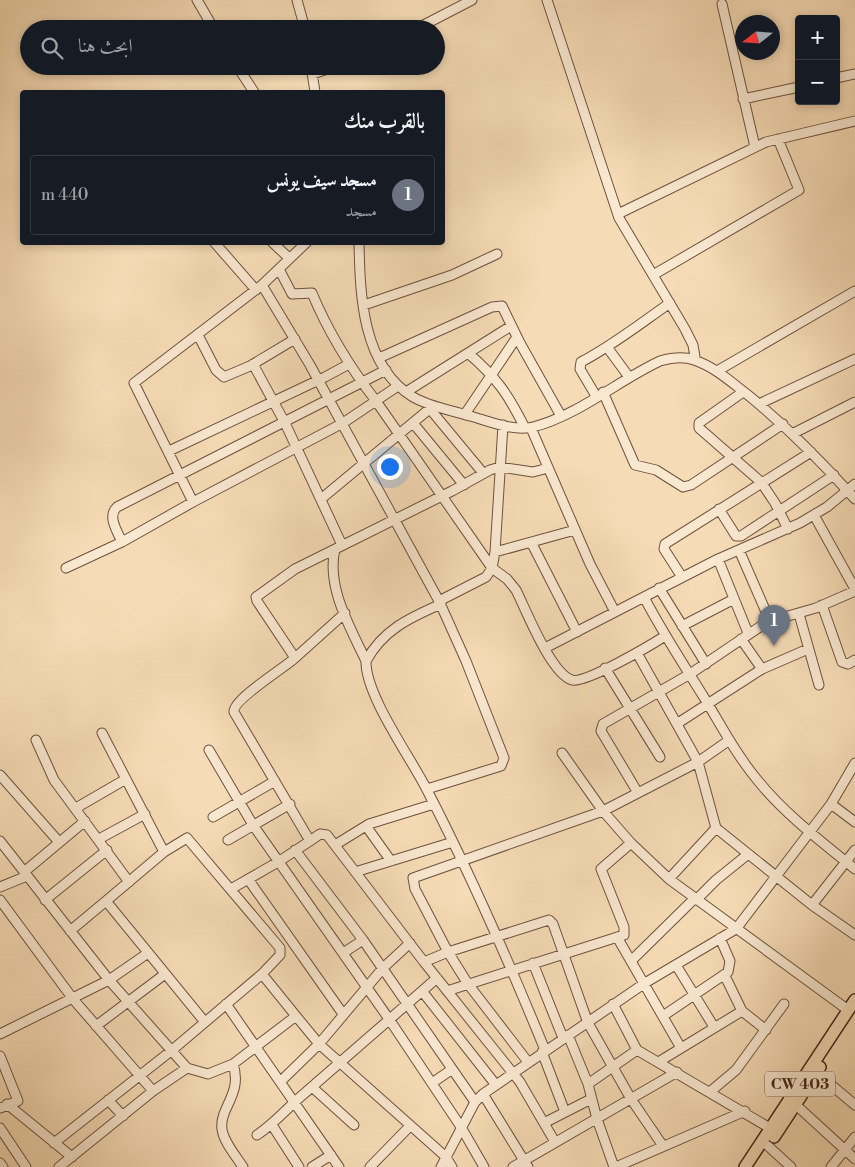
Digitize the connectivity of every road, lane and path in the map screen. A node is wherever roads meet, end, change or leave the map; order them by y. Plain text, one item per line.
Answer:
1 (197, 0) edge
2 (297, 0) edge
3 (472, 0) edge
4 (547, 0) edge
5 (722, 4) dead end
6 (209, 20) edge
7 (303, 20) edge
8 (433, 20) edge
9 (855, 74) edge
10 (243, 75) edge
11 (313, 75) edge
12 (840, 77) edge
13 (795, 88) edge
14 (253, 90) edge
15 (316, 90) edge
16 (743, 99) junction
17 (855, 122) edge
18 (778, 139) junction
19 (755, 147) junction
20 (618, 214) junction
21 (217, 245) edge
22 (275, 245) edge
23 (304, 245) edge
24 (359, 245) edge
25 (497, 254) dead end
26 (289, 258) junction
27 (279, 269) junction
28 (653, 276) junction
29 (259, 288) junction
30 (855, 291) edge
31 (670, 304) junction
32 (364, 305) junction
33 (511, 326) junction
34 (198, 335) junction
35 (517, 337) junction
36 (295, 339) junction
37 (607, 347) junction
38 (468, 353) junction
39 (379, 358) junction
40 (693, 359) junction
41 (855, 359) edge
42 (253, 364) junction
43 (349, 364) junction
44 (386, 370) junction
45 (717, 371) junction
46 (491, 373) junction
47 (629, 377) junction
48 (318, 380) junction
49 (362, 383) junction
50 (402, 389) junction
51 (743, 392) junction
52 (600, 394) junction
53 (330, 400) junction
54 (273, 401) junction
55 (376, 401) junction
56 (855, 402) edge
57 (759, 404) junction
58 (432, 407) junction
59 (466, 414) junction
60 (561, 416) junction
61 (285, 423) junction
62 (343, 423) junction
63 (413, 423) junction
64 (503, 424) junction
65 (783, 424) junction
66 (528, 428) junction
67 (794, 433) junction
68 (398, 436) junction
69 (297, 448) junction
70 (169, 451) junction
71 (811, 452) junction
72 (733, 456) junction
73 (364, 465) junction
74 (500, 467) junction
75 (548, 468) junction
76 (483, 473) junction
77 (181, 475) junction
78 (834, 475) junction
79 (761, 482) junction
80 (855, 484) edge
81 (464, 485) junction
82 (846, 489) junction
83 (442, 496) junction
84 (321, 499) junction
85 (855, 499) edge
86 (193, 502) junction
87 (719, 509) junction
88 (779, 512) junction
89 (814, 515) junction
90 (394, 520) junction
91 (575, 530) junction
92 (788, 530) junction
93 (122, 542) junction
94 (531, 542) junction
95 (338, 547) junction
96 (739, 550) junction
97 (495, 552) junction
98 (718, 559) junction
99 (66, 568) dead end
100 (492, 568) junction
101 (682, 577) junction
102 (659, 588) junction
103 (855, 590) edge
104 (644, 597) junction
105 (734, 598) junction
106 (440, 602) junction
107 (822, 605) junction
108 (616, 612) junction
109 (344, 613) junction
110 (798, 614) junction
111 (770, 621) junction
112 (682, 626) junction
113 (577, 632) junction
114 (665, 636) junction
115 (744, 636) junction
116 (545, 648) junction
117 (808, 648) junction
118 (637, 653) junction
119 (295, 658) junction
120 (855, 660) edge
121 (366, 661) junction
122 (706, 664) junction
123 (605, 668) junction
124 (762, 669) junction
125 (690, 674) junction
126 (819, 685) dead end
127 (660, 692) junction
128 (708, 704) junction
129 (630, 708) junction
130 (678, 723) junction
131 (102, 733) dead end
132 (36, 740) dead end
133 (728, 741) junction
134 (209, 750) dead end
135 (562, 753) dead end
136 (660, 758) dead end
137 (698, 762) junction
138 (855, 762) edge
139 (852, 773) edge
140 (0, 775) edge
141 (126, 779) junction
142 (275, 781) junction
143 (427, 789) junction
144 (638, 792) junction
145 (239, 802) junction
146 (290, 804) junction
147 (434, 804) junction
148 (831, 804) junction
149 (76, 808) junction
150 (603, 811) junction
151 (145, 814) junction
152 (213, 817) dead end
153 (84, 821) junction
154 (855, 822) edge
155 (253, 825) junction
156 (366, 826) junction
157 (716, 828) junction
158 (809, 830) junction
159 (99, 839) junction
160 (228, 840) dead end
161 (310, 841) junction
162 (0, 842) edge
163 (59, 842) junction
164 (453, 842) junction
165 (631, 843) junction
166 (335, 845) junction
167 (107, 850) junction
168 (296, 850) junction
169 (855, 850) edge
170 (164, 852) junction
171 (747, 855) junction
172 (462, 860) junction
173 (390, 861) junction
174 (278, 862) junction
175 (846, 862) junction
176 (855, 869) edge
177 (355, 872) junction
178 (26, 874) junction
179 (777, 878) junction
180 (248, 879) junction
181 (669, 879) junction
182 (129, 882) junction
183 (0, 887) edge
184 (231, 889) junction
185 (695, 899) junction
186 (0, 900) edge
187 (46, 900) junction
188 (106, 902) junction
189 (812, 905) junction
190 (736, 929) junction
191 (70, 931) junction
192 (855, 935) edge
193 (617, 937) junction
194 (497, 938) junction
195 (720, 938) junction
196 (364, 940) junction
197 (410, 943) junction
198 (448, 952) junction
199 (148, 953) junction
200 (343, 953) junction
201 (563, 955) junction
202 (631, 961) junction
203 (424, 962) junction
204 (533, 964) junction
205 (676, 964) junction
206 (383, 968) junction
207 (512, 970) junction
208 (166, 974) junction
209 (262, 974) junction
210 (725, 976) junction
211 (437, 978) junction
212 (109, 980) junction
213 (646, 983) junction
214 (468, 984) junction
215 (367, 986) junction
216 (447, 990) junction
217 (422, 991) junction
218 (694, 995) junction
219 (72, 999) junction
220 (855, 1000) edge
221 (129, 1003) junction
222 (408, 1003) junction
223 (226, 1004) junction
224 (613, 1004) junction
225 (784, 1004) dead end
226 (742, 1011) junction
227 (851, 1011) edge
228 (343, 1014) junction
229 (296, 1016) junction
230 (663, 1016) junction
231 (389, 1019) junction
232 (204, 1022) junction
233 (588, 1023) junction
234 (96, 1026) junction
235 (714, 1027) junction
236 (766, 1030) junction
237 (0, 1034) edge
238 (565, 1037) junction
239 (319, 1044) junction
240 (256, 1047) junction
241 (681, 1048) junction
242 (637, 1050) junction
243 (171, 1051) junction
244 (544, 1051) junction
245 (0, 1056) edge
246 (660, 1061) junction
247 (528, 1062) junction
248 (234, 1064) junction
249 (341, 1064) junction
250 (187, 1068) junction
251 (614, 1068) junction
252 (451, 1070) junction
253 (677, 1072) junction
254 (511, 1073) junction
255 (817, 1073) junction
256 (138, 1075) junction
257 (280, 1082) junction
258 (432, 1083) junction
259 (496, 1084) junction
260 (588, 1084) junction
261 (312, 1087) junction
262 (153, 1091) junction
263 (711, 1091) junction
264 (483, 1094) junction
265 (591, 1099) junction
266 (632, 1099) junction
267 (108, 1100) junction
268 (294, 1102) junction
269 (475, 1102) junction
270 (796, 1105) junction
271 (855, 1105) edge
272 (4, 1106) edge
273 (745, 1111) junction
274 (565, 1112) junction
275 (123, 1116) junction
276 (597, 1120) junction
277 (544, 1123) junction
278 (272, 1125) junction
279 (354, 1125) dead end
280 (410, 1126) junction
281 (461, 1127) junction
282 (0, 1128) edge
283 (774, 1130) junction
284 (257, 1135) dead end
285 (855, 1137) edge
286 (555, 1142) junction
287 (54, 1143) junction
288 (662, 1146) junction
289 (768, 1146) junction
290 (845, 1149) junction
291 (331, 1155) junction
292 (72, 1157) junction
293 (446, 1157) junction
294 (855, 1160) edge
295 (0, 1163) edge
296 (526, 1163) edge
297 (2, 1167) edge
298 (26, 1167) edge
299 (59, 1167) edge
300 (242, 1167) edge
301 (299, 1167) edge
302 (312, 1167) edge
303 (340, 1167) edge
304 (370, 1167) edge
305 (441, 1167) edge
306 (452, 1167) edge
307 (484, 1167) edge
308 (513, 1167) edge
309 (615, 1167) edge
310 (745, 1167) edge
311 (753, 1167) edge
312 (791, 1167) edge
313 (831, 1167) edge

1 - 6 street
2 - 7 street
3 - 8 street
4 - 20 street
5 - 16 street
9 - 12 street
10 - 14 street
11 - 15 street
13 - 16 street
16 - 19 street
17 - 18 street
18 - 19 street
18 - 28 street
19 - 20 street
20 - 28 street
21 - 29 street
22 - 26 street
23 - 26 street
24 - 32 street
25 - 32 street
26 - 27 street
27 - 29 street
27 - 43 street
28 - 31 street
29 - 34 street
29 - 36 street
30 - 45 street
31 - 37 street
31 - 40 street
32 - 39 street
33 - 35 street
33 - 38 street
33 - 39 street
34 - 42 street
34 - 70 street
35 - 46 street
35 - 60 street
36 - 42 street
36 - 48 street
37 - 47 street
37 - 52 street
38 - 46 street
38 - 50 street
39 - 44 street
40 - 45 street
40 - 47 street
41 - 57 street
42 - 54 street
43 - 48 street
43 - 49 street
44 - 49 street
44 - 50 street
45 - 51 street
46 - 59 street
46 - 66 street
47 - 52 street
48 - 53 street
48 - 54 street
49 - 53 street
49 - 55 street
50 - 55 street
50 - 58 street
51 - 57 street
51 - 72 street
52 - 60 street
52 - 72 street
53 - 61 street
53 - 62 street
54 - 61 street
54 - 70 street
55 - 62 street
55 - 68 street
56 - 67 street
57 - 65 street
58 - 59 street
58 - 63 street
58 - 76 street
59 - 64 street
60 - 66 street
61 - 69 street
61 - 77 street
62 - 69 street
62 - 73 street
63 - 68 street
63 - 81 street
64 - 66 street
64 - 74 street
65 - 67 street
65 - 72 street
66 - 75 street
67 - 71 street
68 - 73 street
68 - 83 street
69 - 84 street
69 - 86 street
70 - 77 street
71 - 78 street
71 - 79 street
72 - 79 street
73 - 84 street
73 - 90 street
74 - 75 street
74 - 76 street
74 - 97 street
75 - 91 street
76 - 81 street
77 - 86 street
77 - 93 street
78 - 82 street
78 - 88 street
79 - 87 street
79 - 88 street
80 - 82 street
81 - 83 street
82 - 85 street
82 - 89 street
83 - 90 street
83 - 100 street
84 - 95 street
86 - 93 street
87 - 88 street
87 - 101 street
88 - 92 street
89 - 92 street
89 - 103 street
90 - 95 street
90 - 106 street
91 - 94 street
91 - 108 street
92 - 96 street
93 - 99 street
94 - 97 street
94 - 113 street
95 - 109 street
95 - 119 street
96 - 98 street
96 - 111 street
97 - 100 street
98 - 101 street
98 - 105 street
100 - 106 street
100 - 116 street
101 - 102 street
102 - 104 street
102 - 112 street
103 - 107 street
104 - 108 street
104 - 114 street
105 - 112 street
105 - 115 street
106 - 121 street
106 - 143 street
107 - 110 street
107 - 120 street
108 - 113 street
109 - 119 street
109 - 121 street
110 - 111 street
110 - 117 street
111 - 115 street
112 - 122 street
113 - 116 street
114 - 118 street
114 - 125 street
115 - 122 street
115 - 124 street
116 - 123 street
117 - 124 street
117 - 126 street
118 - 123 street
118 - 127 street
119 - 142 street
121 - 143 street
122 - 125 street
123 - 129 street
124 - 128 street
125 - 127 street
125 - 128 street
127 - 129 street
127 - 130 street
128 - 130 street
128 - 133 street
129 - 136 street
129 - 144 street
130 - 137 street
131 - 141 street
132 - 149 street
133 - 137 street
133 - 158 street
134 - 145 street
135 - 150 street
137 - 144 street
137 - 157 street
138 - 139 street
139 - 148 street
140 - 163 street
141 - 149 street
141 - 151 street
142 - 145 street
142 - 146 street
143 - 147 street
144 - 150 street
145 - 152 street
145 - 155 street
146 - 155 street
146 - 161 street
147 - 156 street
147 - 164 street
148 - 154 street
148 - 158 street
149 - 153 street
150 - 165 street
150 - 172 street
151 - 159 street
151 - 170 street
153 - 159 street
153 - 163 street
155 - 160 street
155 - 174 street
156 - 166 street
156 - 173 street
157 - 171 street
157 - 181 street
158 - 175 street
158 - 179 street
159 - 167 street
161 - 166 street
161 - 168 street
162 - 178 street
163 - 178 street
164 - 172 street
164 - 173 street
165 - 181 street
165 - 193 street
166 - 177 street
167 - 182 street
167 - 187 street
168 - 174 street
168 - 196 street
169 - 175 street
170 - 182 street
170 - 184 street
171 - 179 street
171 - 185 street
172 - 194 street
172 - 198 street
173 - 177 street
174 - 180 street
174 - 200 street
175 - 176 street
175 - 189 street
177 - 197 street
178 - 183 street
178 - 187 street
179 - 189 street
179 - 190 street
180 - 184 street
180 - 228 street
181 - 185 street
182 - 188 street
184 - 209 street
185 - 190 street
185 - 202 street
186 - 219 street
187 - 191 street
188 - 191 street
188 - 199 street
189 - 192 street
190 - 195 street
190 - 227 street
191 - 212 street
193 - 201 street
193 - 202 street
194 - 198 street
194 - 201 street
194 - 207 street
195 - 205 street
195 - 210 street
196 - 200 street
196 - 206 street
197 - 203 street
197 - 206 street
198 - 203 street
198 - 214 street
199 - 208 street
199 - 212 street
200 - 215 street
201 - 204 street
201 - 233 street
202 - 213 street
203 - 211 street
204 - 207 street
204 - 238 street
205 - 213 street
205 - 218 street
206 - 215 street
206 - 222 street
207 - 214 street
207 - 244 street
208 - 221 street
208 - 232 street
209 - 223 street
209 - 229 street
210 - 218 street
210 - 226 street
211 - 216 street
211 - 217 street
212 - 219 street
212 - 221 street
213 - 224 street
213 - 230 street
214 - 216 street
214 - 247 street
215 - 228 street
215 - 231 street
216 - 254 street
217 - 222 street
217 - 259 street
218 - 230 street
218 - 235 street
219 - 234 street
219 - 237 street
220 - 227 main road, CW 403
221 - 234 street
221 - 243 street
222 - 231 street
222 - 252 street
223 - 232 street
223 - 240 street
224 - 233 street
224 - 242 street
225 - 236 street
226 - 235 street
226 - 236 street
227 - 255 main road, CW 403
227 - 283 main road, CW 403
228 - 239 street
229 - 239 street
229 - 240 street
230 - 241 street
231 - 249 street
231 - 258 street
232 - 243 street
233 - 238 street
233 - 251 street
234 - 256 street
235 - 241 street
236 - 263 street
238 - 244 street
238 - 260 street
239 - 249 street
239 - 257 street
240 - 248 street
240 - 257 street
241 - 246 street
242 - 246 street
242 - 251 street
243 - 250 street
243 - 256 street
244 - 247 street
244 - 274 street
245 - 272 street
246 - 253 street
247 - 254 street
248 - 250 street
248 - 300 street
249 - 261 street
249 - 280 street
250 - 262 street
251 - 260 street
251 - 266 street
252 - 258 street
252 - 269 street
253 - 263 street
253 - 266 street
254 - 259 street
254 - 277 street
255 - 270 main road, CW 403
255 - 271 street
256 - 262 street
256 - 267 street
257 - 268 street
258 - 281 street
259 - 264 street
260 - 265 street
261 - 268 street
261 - 279 street
262 - 275 street
263 - 273 street
264 - 269 street
264 - 296 street
265 - 274 street
265 - 276 street
266 - 276 street
266 - 288 street
267 - 275 street
267 - 287 street
268 - 278 street
268 - 291 street
269 - 281 street
270 - 283 main road, CW 403
270 - 290 street
272 - 287 street
273 - 283 street
273 - 288 street
274 - 277 street
275 - 292 street
276 - 286 street
276 - 309 street
277 - 286 street
278 - 284 street
278 - 301 street
280 - 293 street
280 - 304 street
281 - 293 street
281 - 307 street
282 - 298 street
283 - 289 main road, CW 403
283 - 310 main road, CW 403
285 - 290 street
286 - 296 street
287 - 292 street
288 - 309 street
289 - 311 main road, CW 403
289 - 312 street
290 - 294 street
290 - 313 street
291 - 302 street
291 - 303 street
292 - 299 street
293 - 305 street
293 - 306 street
295 - 297 street
296 - 308 street

